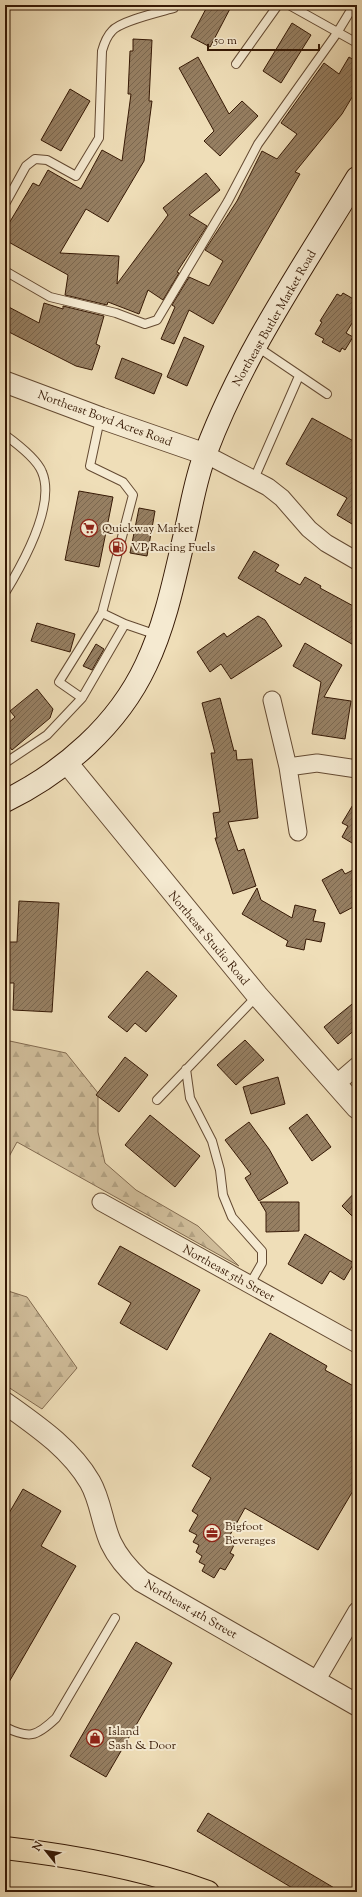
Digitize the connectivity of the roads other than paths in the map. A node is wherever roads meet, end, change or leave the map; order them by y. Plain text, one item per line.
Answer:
1 (175, 5) edge
2 (278, 5) edge
3 (289, 5) edge
4 (354, 5) edge
5 (338, 33) junction
6 (357, 42) edge
7 (236, 64) dead end
8 (357, 178) edge
9 (5, 204) edge
10 (5, 271) edge
11 (256, 346) junction
12 (299, 376) junction
13 (5, 382) edge
14 (327, 394) dead end
15 (101, 418) junction
16 (5, 435) edge
17 (205, 454) junction
18 (254, 479) junction
19 (357, 561) edge
20 (5, 592) edge
21 (102, 613) junction
22 (125, 624) junction
23 (158, 635) junction
24 (82, 698) junction
25 (272, 700) dead end
26 (5, 763) edge
27 (67, 763) junction
28 (288, 767) junction
29 (357, 769) edge
30 (5, 801) edge
31 (298, 832) dead end
32 (257, 995) junction
33 (357, 1066) edge
34 (186, 1069) junction
35 (336, 1084) junction
36 (157, 1100) dead end
37 (357, 1108) edge
38 (101, 1202) dead end
39 (250, 1284) junction
40 (357, 1344) edge
41 (5, 1403) edge
42 (357, 1611) edge
43 (115, 1618) dead end
44 (316, 1681) junction
45 (357, 1704) edge
46 (5, 1727) edge
47 (5, 1848) edge
48 (208, 1892) edge

1 - 9 lane
2 - 7 lane
3 - 5 lane
4 - 5 lane
5 - 6 lane
5 - 10 lane
8 - 11 main road, Northeast Butler Market Road
11 - 12 lane
11 - 17 main road, Northeast Butler Market Road
12 - 14 lane
12 - 18 lane
13 - 15 street, Northeast Boyd Acres Road
15 - 17 street, Northeast Boyd Acres Road
15 - 21 lane
16 - 20 lane
17 - 18 street
17 - 23 main road, Northeast Butler Market Road
18 - 19 street
21 - 22 lane
21 - 24 lane
22 - 23 lane
22 - 24 lane
23 - 27 main road, Northeast Butler Market Road
24 - 26 lane
25 - 28 street
27 - 30 main road, Northeast Butler Market Road
27 - 32 street, Northeast Studio Road
28 - 29 street
28 - 31 street
32 - 34 lane
32 - 35 street, Northeast Studio Road
33 - 35 street
34 - 36 lane
34 - 39 lane
35 - 37 street, Northeast Studio Road
38 - 39 street, Northeast 5th Street
39 - 40 street, Northeast 5th Street
41 - 44 street, Northeast 4th Street
42 - 44 street
43 - 46 lane
44 - 45 street, Northeast 4th Street
47 - 48 main road

